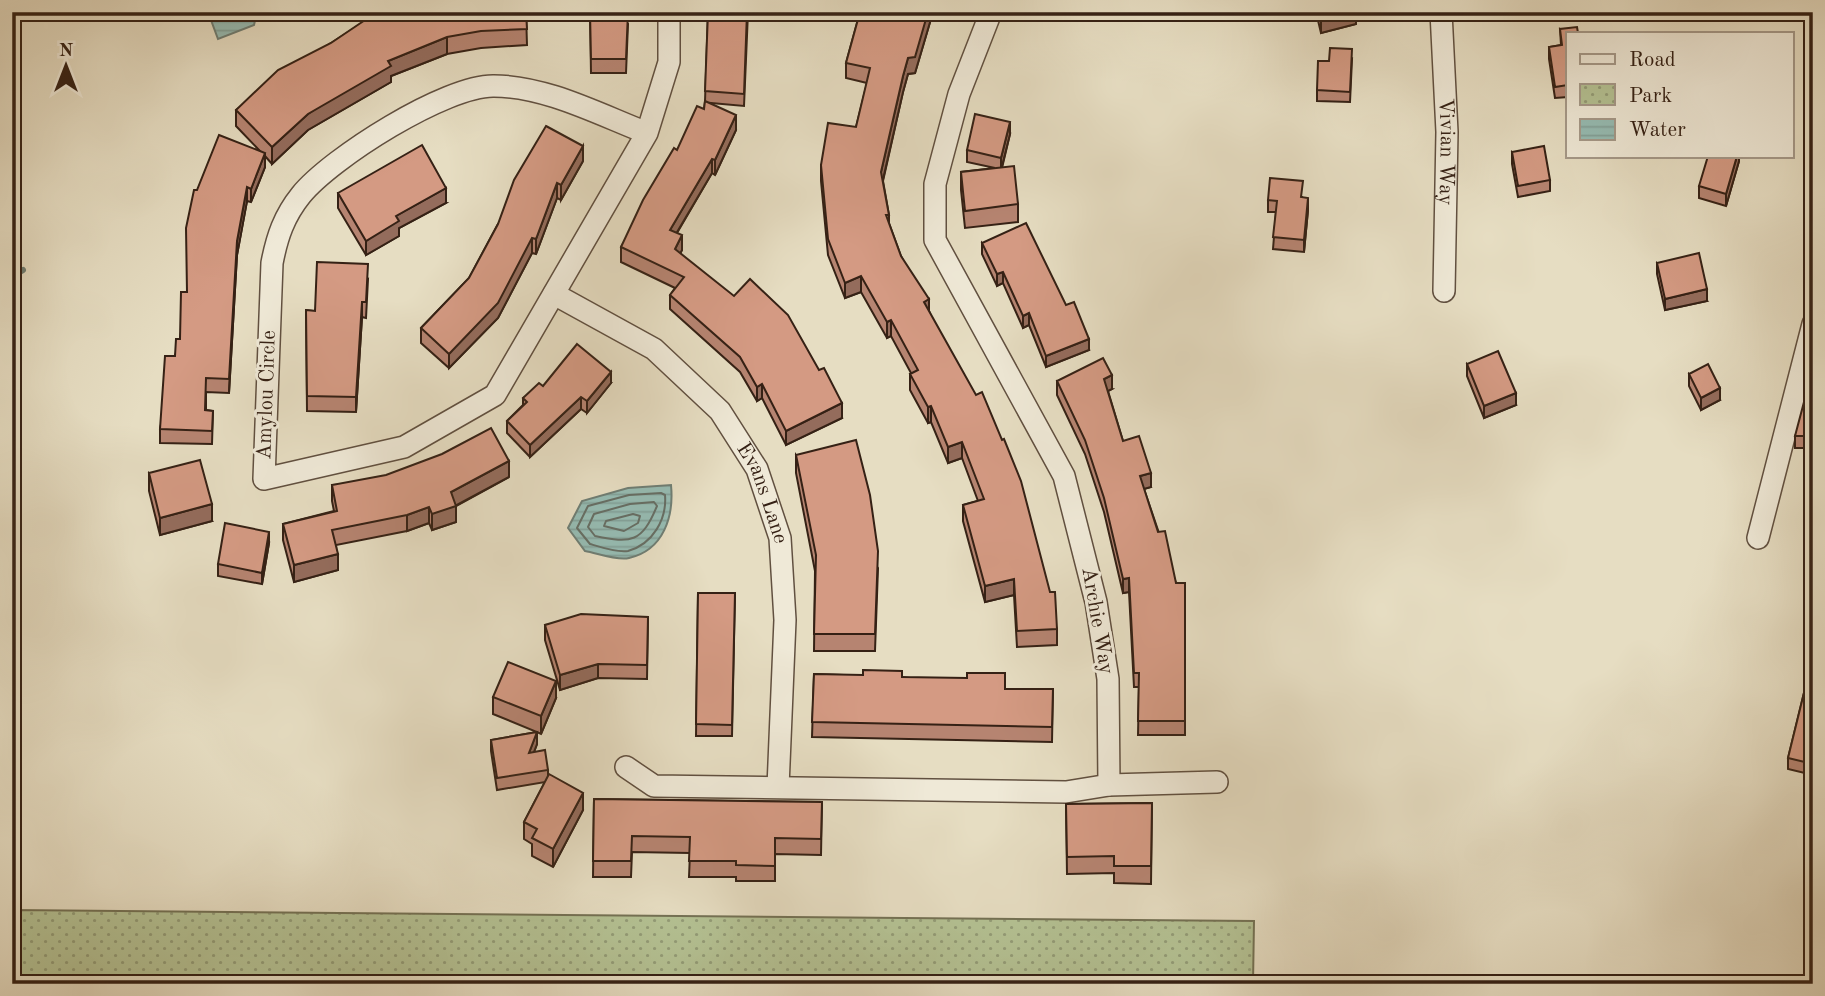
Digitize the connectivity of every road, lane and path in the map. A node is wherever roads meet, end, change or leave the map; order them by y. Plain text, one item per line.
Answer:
1 (670, 12) edge
2 (991, 12) edge
3 (1441, 12) edge
4 (648, 133) junction
5 (1444, 292) dead end
6 (554, 294) junction
7 (1813, 324) edge
8 (1758, 538) dead end
9 (626, 767) dead end
10 (1217, 782) dead end
11 (1109, 785) junction
12 (778, 787) junction

1 - 4 street, Amylou Circle
2 - 11 street, Archie Way
3 - 5 street, Vivian Way
4 - 6 street, Amylou Circle
4 - 6 street, Amylou Circle
6 - 12 street, Evans Lane
7 - 8 street
9 - 12 street
10 - 11 street
11 - 12 street

